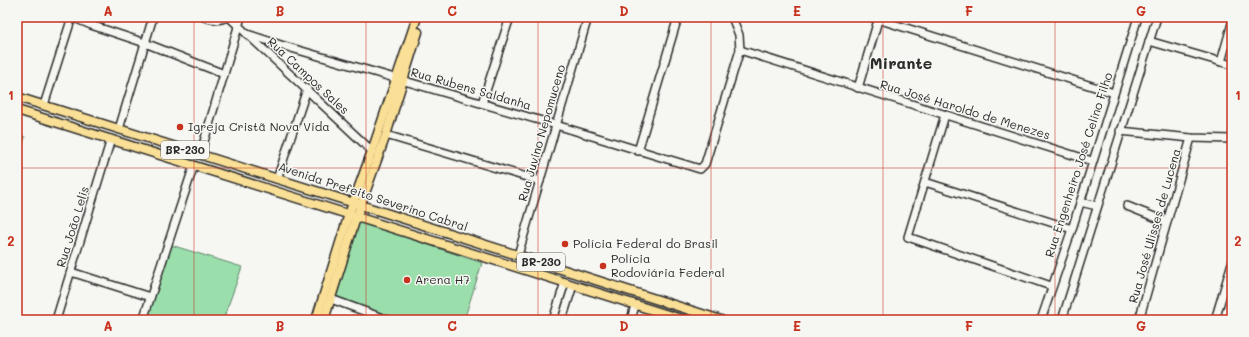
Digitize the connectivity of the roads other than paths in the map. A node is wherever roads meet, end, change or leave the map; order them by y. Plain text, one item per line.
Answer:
1 (72, 17) edge
2 (153, 17) edge
3 (204, 17) edge
4 (229, 17) edge
5 (241, 17) edge
6 (417, 17) edge
7 (422, 17) edge
8 (510, 17) edge
9 (588, 17) edge
10 (678, 17) edge
11 (732, 17) edge
12 (1129, 17) edge
13 (1157, 17) edge
14 (876, 18) edge
15 (1137, 18) edge
16 (1232, 23) edge
17 (239, 25) junction
18 (247, 34) junction
19 (1149, 41) junction
20 (145, 43) junction
21 (740, 50) junction
22 (1221, 62) junction
23 (1232, 65) edge
24 (224, 74) junction
25 (400, 80) junction
26 (858, 88) junction
27 (307, 89) junction
28 (1114, 93) junction
29 (17, 97) edge
30 (482, 103) junction
31 (44, 105) junction
32 (17, 110) edge
33 (945, 115) junction
34 (556, 125) junction
35 (119, 129) junction
36 (1120, 131) junction
37 (386, 135) junction
38 (1191, 138) junction
39 (1232, 139) edge
40 (111, 140) junction
41 (372, 151) junction
42 (638, 151) junction
43 (200, 154) junction
44 (1092, 160) junction
45 (194, 165) junction
46 (277, 179) junction
47 (540, 181) junction
48 (925, 182) junction
49 (1080, 202) junction
50 (357, 204) junction
51 (1097, 206) junction
52 (1127, 206) dead end
53 (353, 216) junction
54 (1167, 222) junction
55 (1072, 228) junction
56 (518, 255) junction
57 (1232, 263) edge
58 (71, 272) junction
59 (569, 284) junction
60 (1052, 286) junction
61 (150, 297) junction
62 (331, 299) junction
63 (635, 305) junction
64 (56, 320) edge
65 (143, 320) edge
66 (316, 320) edge
67 (324, 320) edge
68 (388, 320) edge
69 (553, 320) edge
70 (562, 320) edge
71 (631, 320) edge
72 (684, 320) edge
73 (721, 320) edge
74 (1041, 320) edge
75 (1062, 320) edge
76 (1139, 320) edge
77 (1215, 320) edge

1 - 20 street
1 - 31 street
2 - 20 street
3 - 4 street
4 - 17 street, Rua Campos Sales
5 - 17 street
6 - 25 main road
7 - 25 main road
8 - 30 street
9 - 34 street, Rua Juvino Nepomuceno
10 - 42 street
11 - 21 street
12 - 15 street
13 - 19 street
14 - 26 street
14 - 28 street
15 - 28 street, Rua Engenheiro José Celino Filho
16 - 22 street
17 - 18 street, Rua Campos Sales
17 - 24 street
18 - 25 street, Rua Rubens Saldanha
18 - 27 street, Rua Campos Sales
19 - 22 street
19 - 36 street
20 - 24 street
20 - 35 street
21 - 26 street, Rua José Haroldo de Menezes
21 - 42 street, Rua Rubens Saldanha
22 - 23 street
24 - 43 street
25 - 30 street, Rua Rubens Saldanha
25 - 37 main road
25 - 41 main road
26 - 33 street, Rua José Haroldo de Menezes
27 - 41 street, Rua Campos Sales
27 - 46 street
28 - 44 street, Rua Engenheiro José Celino Filho
29 - 31 main road, Avenida Prefeito Severino Cabral / BR-230
30 - 34 street, Rua Rubens Saldanha
31 - 35 main road, Avenida Prefeito Severino Cabral / BR-230
32 - 40 main road, Avenida Prefeito Severino Cabral / BR-230
33 - 44 street, Rua José Haroldo de Menezes
33 - 48 street
34 - 42 street, Rua Rubens Saldanha
34 - 47 street, Rua Juvino Nepomuceno
35 - 43 main road, Avenida Prefeito Severino Cabral / BR-230
36 - 38 street
36 - 51 street
37 - 47 street
37 - 50 main road
38 - 39 street
38 - 54 street, Rua José Ulisses de Lucena
40 - 45 main road, Avenida Prefeito Severino Cabral / BR-230
40 - 58 street, Rua João Lelis
41 - 50 main road
43 - 46 main road, Avenida Prefeito Severino Cabral / BR-230
44 - 49 street, Rua Engenheiro José Celino Filho
45 - 53 main road, Avenida Prefeito Severino Cabral / BR-230
45 - 61 street
46 - 50 main road, Avenida Prefeito Severino Cabral / BR-230
47 - 56 street, Rua Juvino Nepomuceno
48 - 55 street
48 - 60 street
49 - 51 street
49 - 55 street, Rua Engenheiro José Celino Filho
50 - 53 main road
50 - 56 main road, Avenida Prefeito Severino Cabral / BR-230
51 - 75 street
52 - 54 street
53 - 59 main road, Avenida Prefeito Severino Cabral / BR-230
53 - 62 main road
53 - 66 main road
54 - 76 street, Rua José Ulisses de Lucena
55 - 60 street, Rua Engenheiro José Celino Filho
56 - 73 main road, Avenida Prefeito Severino Cabral / BR-230
57 - 77 street
58 - 61 street
58 - 64 street, Rua João Lelis
59 - 63 main road, Avenida Prefeito Severino Cabral / BR-230
59 - 69 street
59 - 70 street
60 - 74 street, Rua Engenheiro José Celino Filho
61 - 65 street
62 - 67 main road
62 - 68 street
63 - 71 street
63 - 72 main road, Avenida Prefeito Severino Cabral / BR-230

